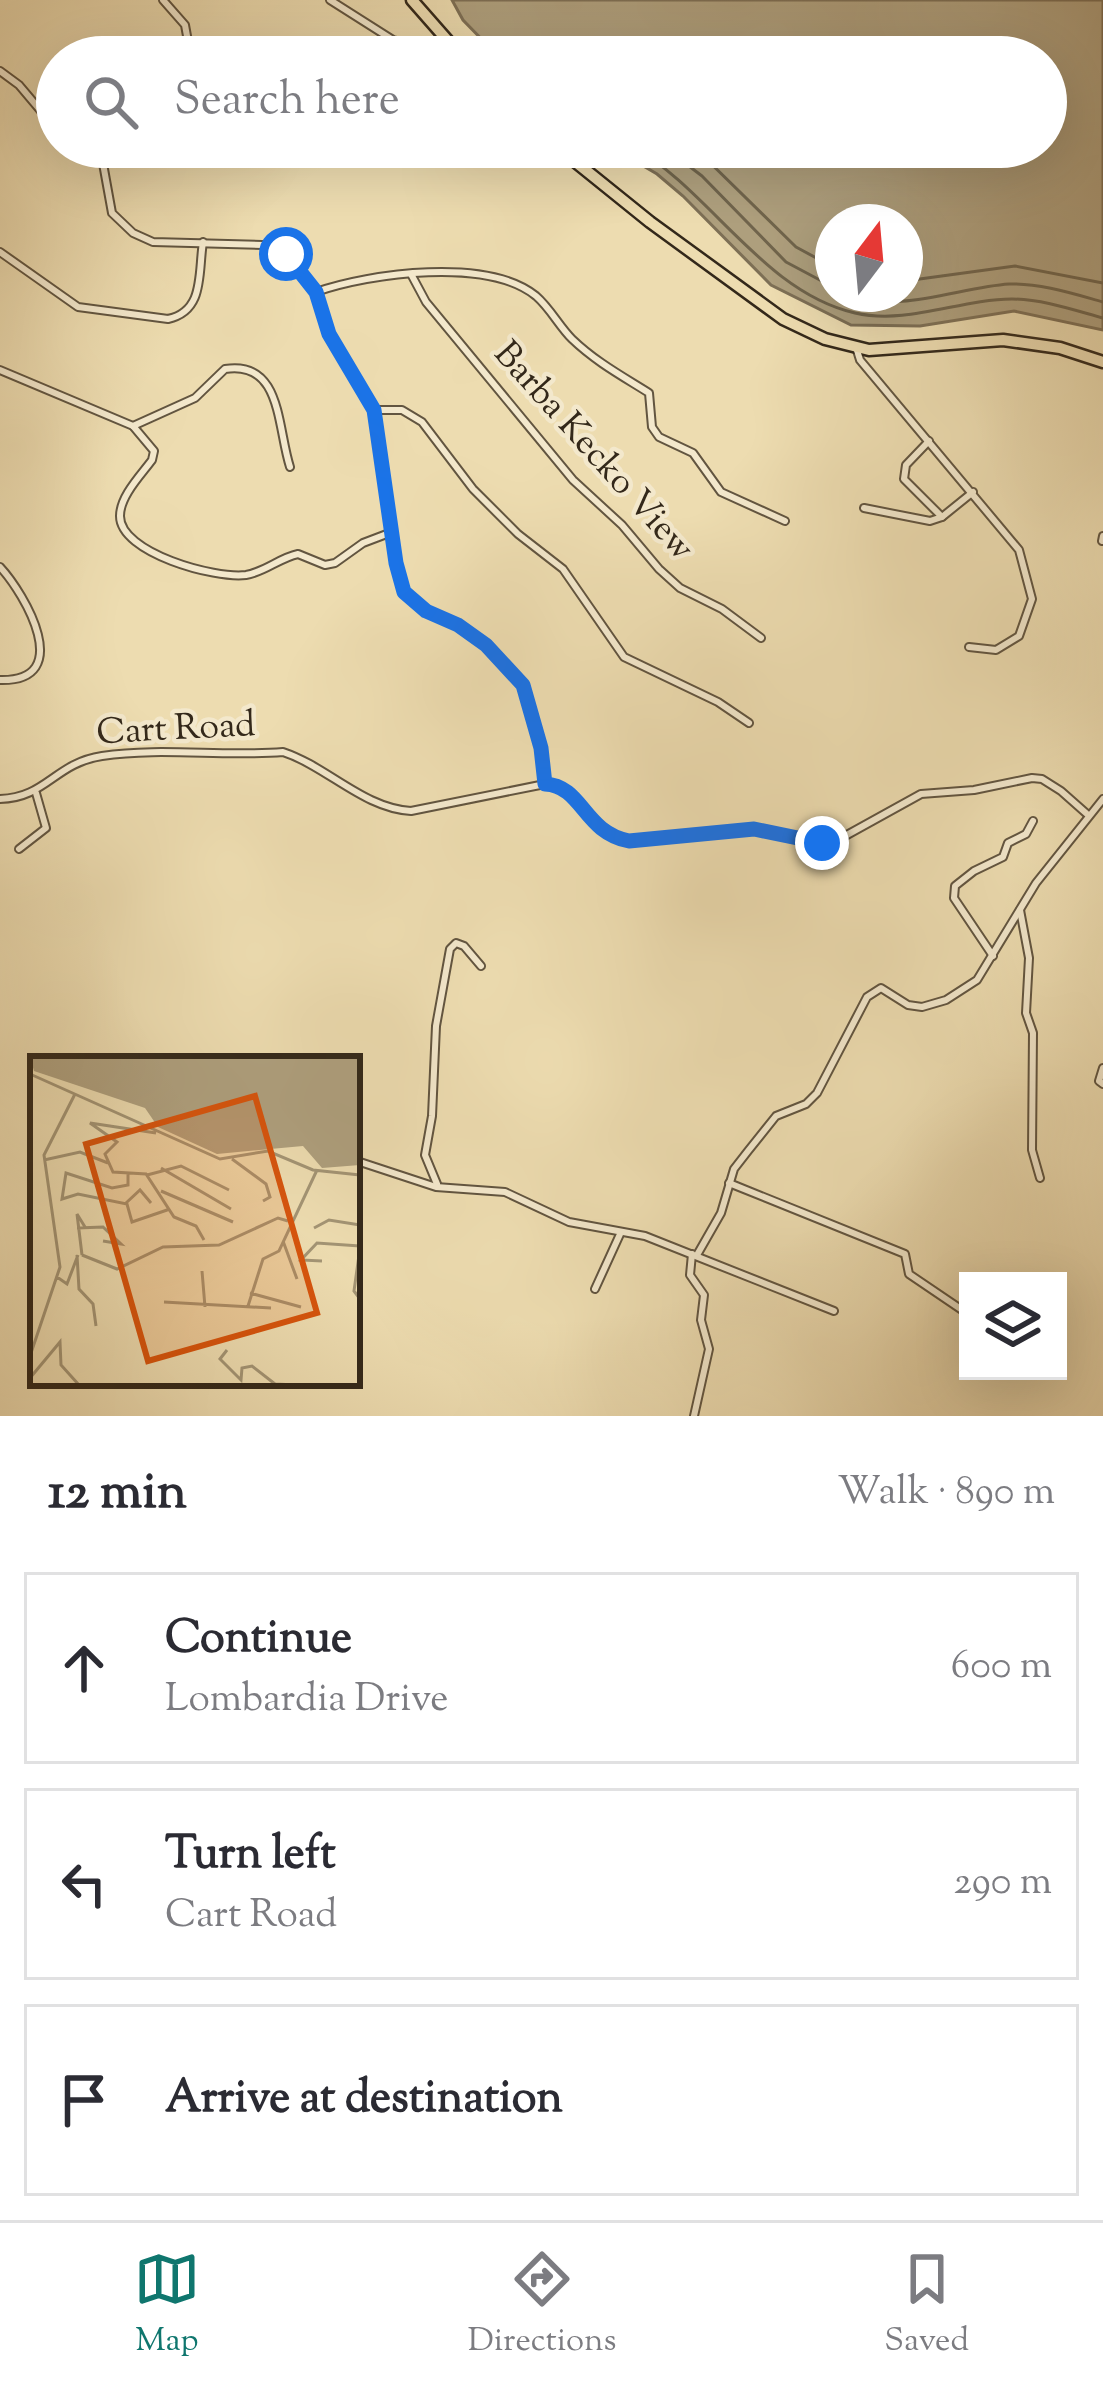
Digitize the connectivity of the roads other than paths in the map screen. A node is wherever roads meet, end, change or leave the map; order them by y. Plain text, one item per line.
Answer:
1 (163, 0) edge
2 (330, 0) edge
3 (412, 0) edge
4 (187, 36) edge
5 (387, 36) edge
6 (444, 36) edge
7 (0, 70) edge
8 (36, 105) edge
9 (104, 168) edge
10 (583, 168) edge
11 (595, 168) edge
12 (203, 242) junction
13 (0, 252) edge
14 (411, 274) junction
15 (316, 292) junction
16 (856, 346) junction
17 (1103, 359) edge
18 (0, 370) edge
19 (374, 410) junction
20 (133, 426) junction
21 (929, 441) junction
22 (290, 466) dead end
23 (973, 492) junction
24 (864, 508) dead end
25 (942, 518) junction
26 (785, 521) dead end
27 (392, 532) junction
28 (0, 567) edge
29 (761, 638) dead end
30 (969, 646) dead end
31 (0, 680) edge
32 (749, 723) dead end
33 (545, 784) junction
34 (36, 793) junction
35 (1103, 799) edge
36 (0, 800) edge
37 (1087, 814) junction
38 (1033, 821) dead end
39 (19, 848) dead end
40 (1020, 906) junction
41 (993, 956) junction
42 (481, 966) dead end
43 (1103, 1068) edge
44 (1103, 1084) edge
45 (360, 1162) edge
46 (1040, 1178) dead end
47 (729, 1183) junction
48 (439, 1187) junction
49 (621, 1232) junction
50 (694, 1255) junction
51 (595, 1289) dead end
52 (959, 1307) edge
53 (834, 1311) dead end
54 (694, 1416) edge

1 - 4 street
2 - 5 street
3 - 6 main road
7 - 8 street
9 - 12 street
10 - 16 main road
11 - 16 main road
12 - 13 street
12 - 15 street
14 - 15 street
14 - 26 street
14 - 29 street, Barba Kecko View
15 - 19 street
16 - 17 main road
16 - 21 street
18 - 20 street
19 - 27 street
19 - 32 street
20 - 22 street
20 - 27 street
21 - 23 street
21 - 25 street
23 - 25 street
23 - 30 street
24 - 25 street
27 - 33 street
28 - 31 street
33 - 34 street, Cart Road
33 - 37 street
34 - 36 street, Cart Road
34 - 39 street
35 - 37 street
37 - 40 street
38 - 41 street
40 - 41 street
40 - 46 street
41 - 47 street
42 - 48 street
43 - 44 street
45 - 48 street
47 - 50 street
47 - 52 street
48 - 49 street
49 - 50 street
49 - 51 street
50 - 53 street
50 - 54 street

